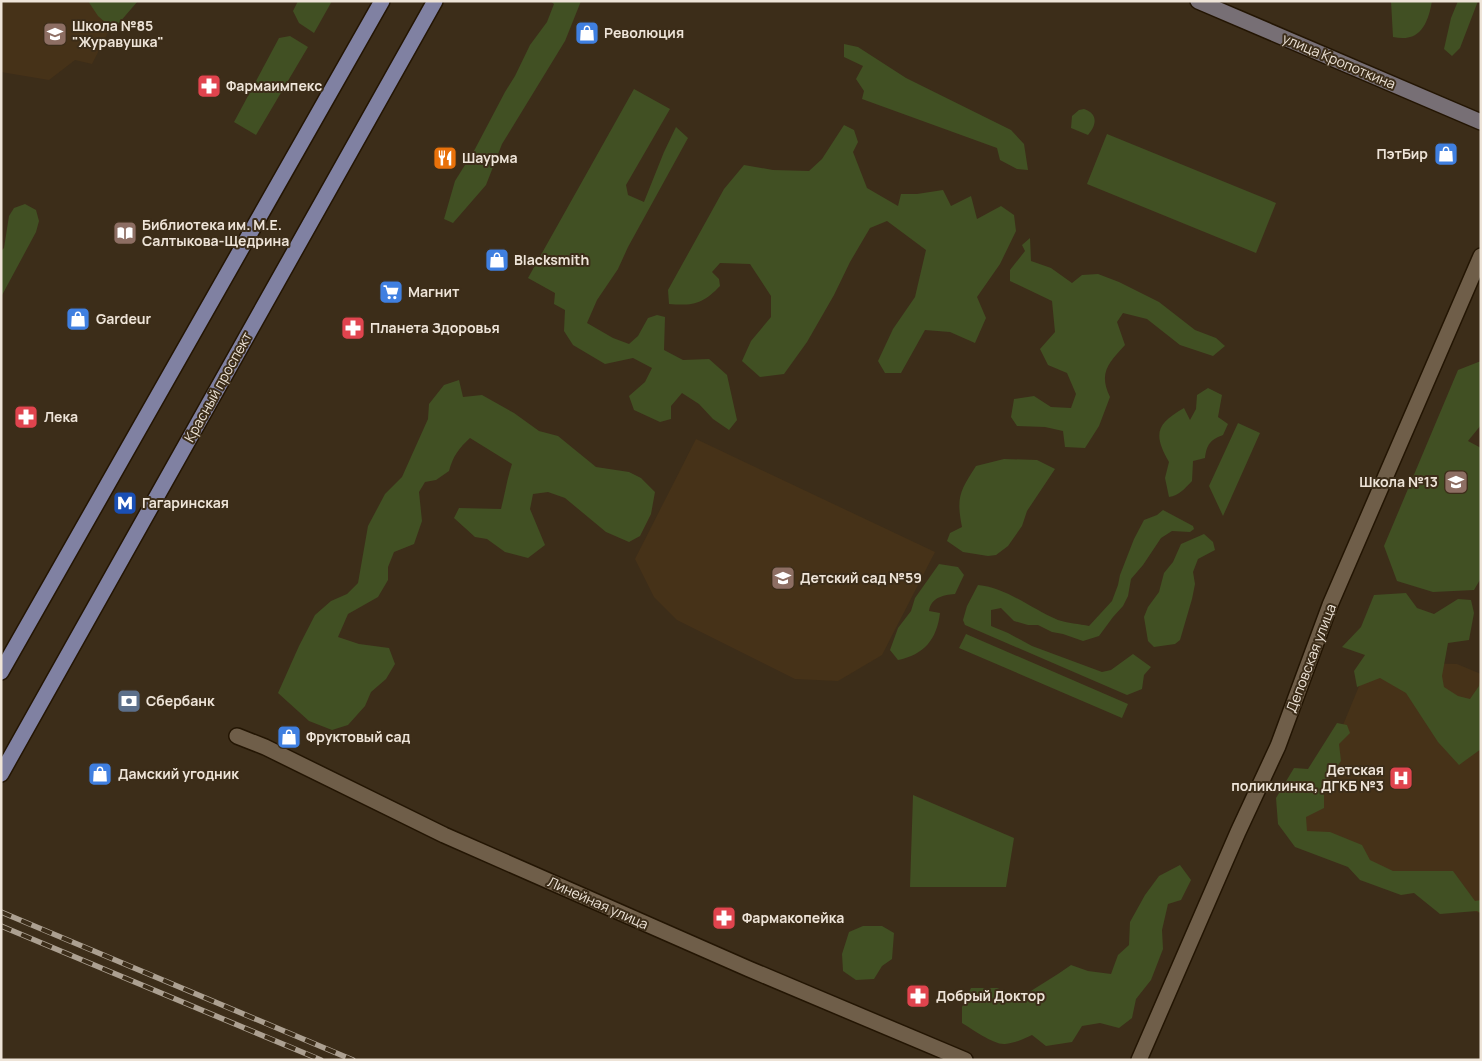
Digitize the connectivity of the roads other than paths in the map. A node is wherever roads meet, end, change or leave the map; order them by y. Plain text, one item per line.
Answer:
1 (382, 1) edge
2 (435, 1) edge
3 (1198, 1) edge
4 (1481, 122) edge
5 (1481, 256) edge
6 (1, 672) edge
7 (237, 736) dead end
8 (1, 774) edge
9 (965, 1060) edge
10 (1139, 1060) edge

1 - 6 main road
2 - 8 main road, Красный проспект
3 - 4 main road, улица Кропоткина
5 - 10 street, Деповская улица
7 - 9 street, Линейная улица

